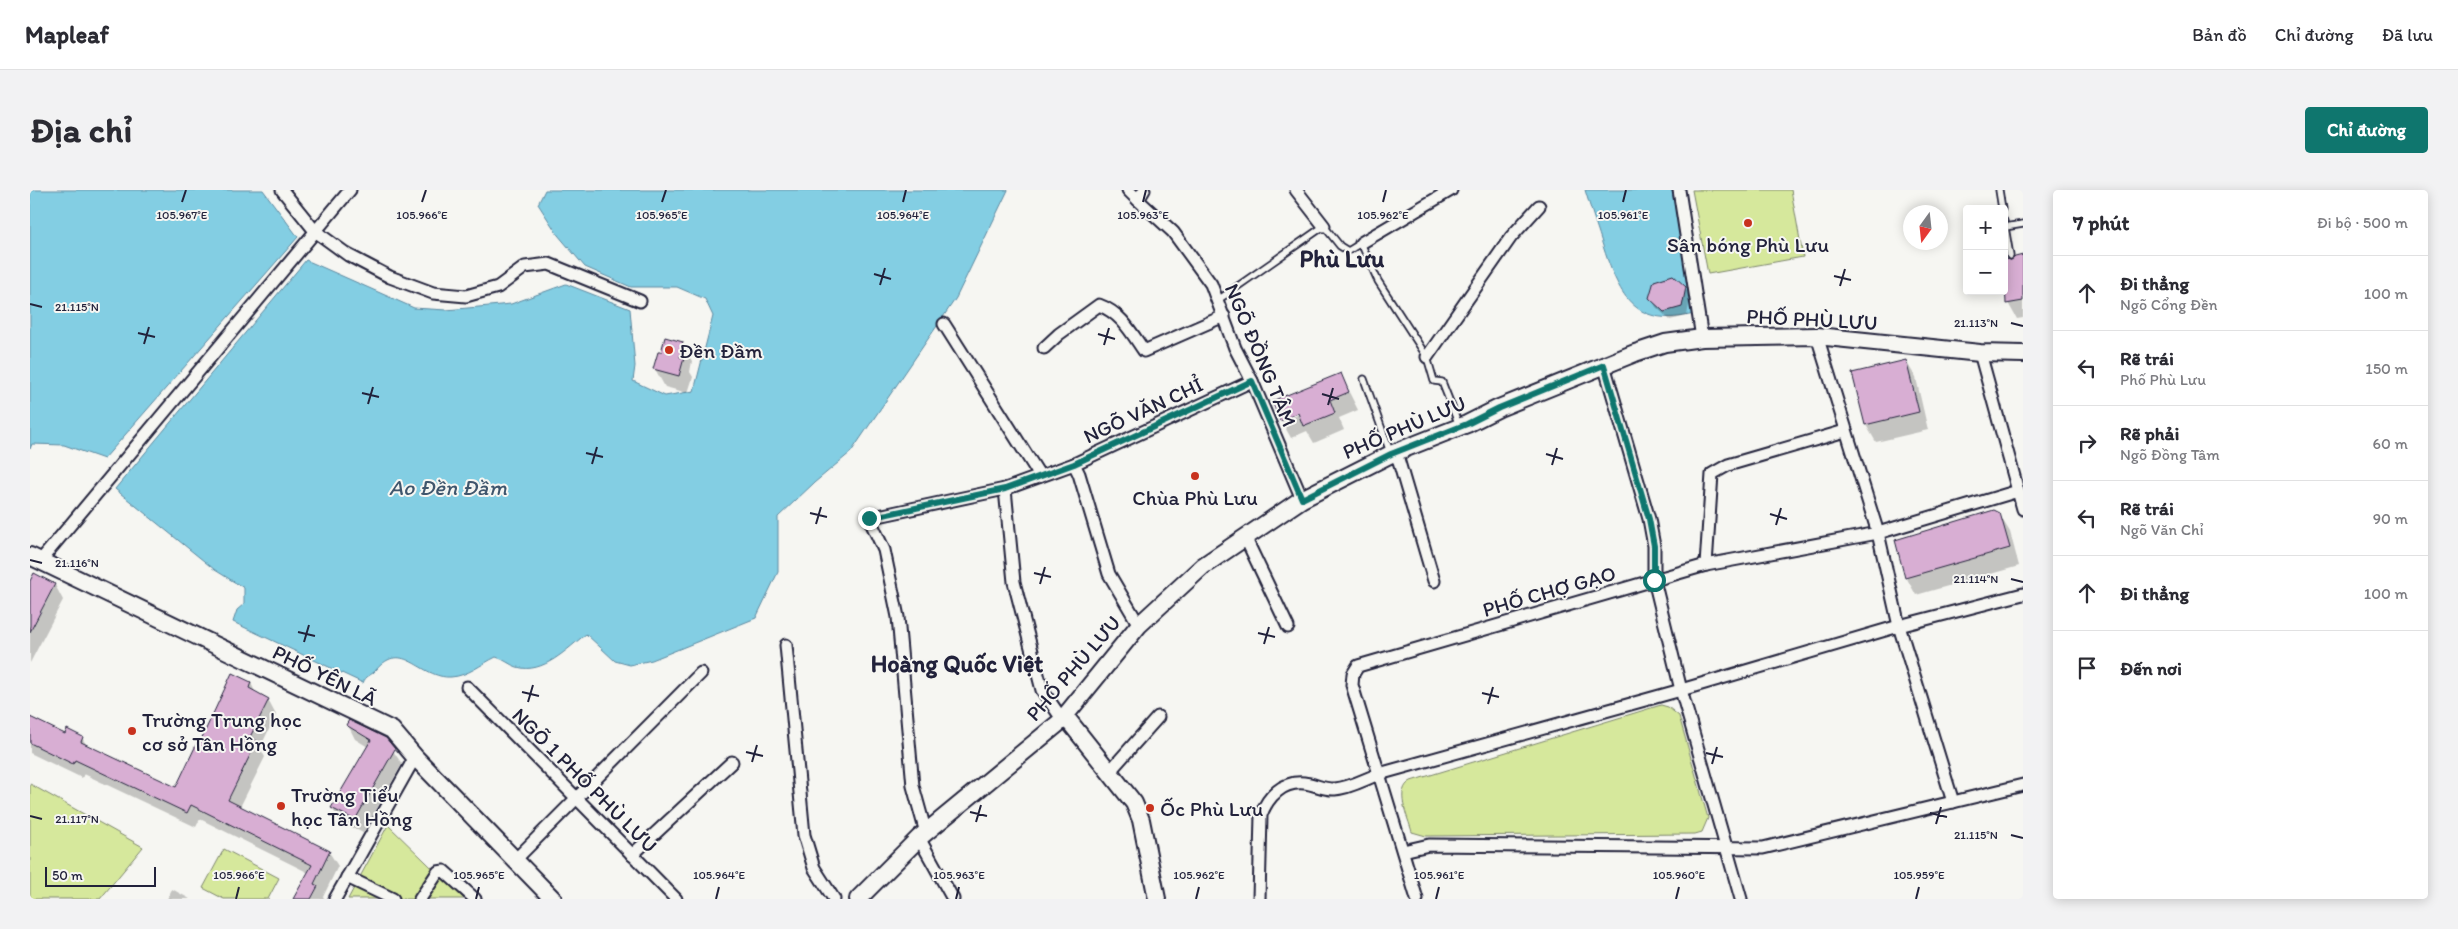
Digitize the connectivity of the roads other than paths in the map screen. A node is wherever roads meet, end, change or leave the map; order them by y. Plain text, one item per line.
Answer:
1 (282, 190) edge
2 (350, 190) edge
3 (1128, 190) edge
4 (1296, 190) edge
5 (1451, 190) edge
6 (1679, 190) edge
7 (1999, 190) edge
8 (1141, 195) edge
9 (2001, 205) edge
10 (1539, 206) dead end
11 (2008, 224) edge
12 (2023, 224) edge
13 (1324, 226) junction
14 (315, 230) junction
15 (1361, 243) junction
16 (2008, 243) edge
17 (2010, 256) dead end
18 (1218, 300) junction
19 (640, 301) dead end
20 (1224, 316) junction
21 (944, 324) dead end
22 (1817, 336) junction
23 (1702, 338) junction
24 (1044, 348) dead end
25 (1980, 353) junction
26 (2023, 354) edge
27 (1428, 358) junction
28 (1604, 365) junction
29 (1364, 379) dead end
30 (1252, 381) junction
31 (1460, 427) junction
32 (1845, 431) junction
33 (1393, 453) junction
34 (1074, 464) junction
35 (1040, 476) junction
36 (1005, 489) junction
37 (2018, 491) junction
38 (1302, 499) junction
39 (2023, 509) edge
40 (1878, 534) junction
41 (1244, 537) junction
42 (36, 558) edge
43 (1706, 565) junction
44 (1654, 580) junction
45 (1434, 581) dead end
46 (2023, 594) edge
47 (1139, 625) junction
48 (1288, 626) dead end
49 (1899, 626) junction
50 (786, 645) dead end
51 (701, 673) dead end
52 (467, 687) dead end
53 (1681, 690) junction
54 (1063, 717) junction
55 (1158, 717) dead end
56 (415, 757) junction
57 (732, 762) dead end
58 (1110, 771) junction
59 (1379, 774) junction
60 (2023, 785) edge
61 (577, 798) junction
62 (1954, 802) junction
63 (922, 835) junction
64 (1728, 846) junction
65 (1403, 851) junction
66 (632, 855) junction
67 (515, 860) junction
68 (347, 877) junction
69 (335, 899) edge
70 (393, 899) edge
71 (420, 899) edge
72 (475, 899) edge
73 (553, 899) edge
74 (676, 899) edge
75 (834, 899) edge
76 (858, 899) edge
77 (953, 899) edge
78 (1157, 899) edge
79 (1258, 899) edge
80 (1417, 899) edge
81 (1741, 899) edge

1 - 14 street
2 - 14 street
3 - 8 street, NGÕ ĐỒNG TÂM
4 - 13 street
5 - 15 street
6 - 23 street
7 - 9 lane
8 - 18 street, NGÕ ĐỒNG TÂM
10 - 27 street
11 - 12 lane
13 - 15 lane
13 - 18 lane
14 - 19 street
14 - 42 street
15 - 27 lane
16 - 17 lane
18 - 20 street, NGÕ ĐỒNG TÂM
20 - 24 street
20 - 30 street, NGÕ ĐỒNG TÂM
21 - 35 street
22 - 23 main road, PHỐ PHÙ LƯU
22 - 25 main road, PHỐ PHÙ LƯU
22 - 32 street
23 - 28 main road, PHỐ PHÙ LƯU
25 - 26 main road, PHỐ PHÙ LƯU
25 - 37 street
27 - 31 lane
28 - 31 main road, PHỐ PHÙ LƯU
28 - 44 street
29 - 33 lane
30 - 34 street, NGÕ VĂN CHỈ
30 - 38 street, NGÕ ĐỒNG TÂM
31 - 33 main road, PHỐ PHÙ LƯU
32 - 40 street
32 - 43 street
33 - 38 main road, PHỐ PHÙ LƯU
33 - 45 street
34 - 35 street
34 - 47 street, NGÕ VĂN CHỈ
35 - 36 street
36 - 54 street
36 - 63 street
37 - 39 street
37 - 40 street, PHỐ CHỢ GẠO
38 - 41 main road, PHỐ PHÙ LƯU
40 - 43 street, PHỐ CHỢ GẠO
40 - 49 street
41 - 47 main road, PHỐ PHÙ LƯU
41 - 48 street
42 - 56 main road, PHỐ YÊN LÃ
43 - 44 street, PHỐ CHỢ GẠO
44 - 53 street
44 - 59 street, PHỐ CHỢ GẠO
46 - 49 street
47 - 54 main road, PHỐ PHÙ LƯU
49 - 53 street
49 - 62 street
50 - 75 street
51 - 61 street
52 - 61 street, NGÕ 1 PHỐ PHÙ LƯU
53 - 59 street
53 - 64 street
54 - 58 main road
54 - 63 main road, PHỐ PHÙ LƯU
55 - 58 street
56 - 67 main road, PHỐ YÊN LÃ
56 - 68 street
57 - 66 street
58 - 78 main road
59 - 65 street, PHỐ CHỢ GẠO
59 - 79 street
60 - 62 street
61 - 66 street, NGÕ 1 PHỐ PHÙ LƯU
61 - 67 street
62 - 64 street
63 - 76 main road, PHỐ PHÙ LƯU
63 - 77 street
64 - 65 street
64 - 81 street
65 - 80 street, PHỐ CHỢ GẠO
66 - 74 street, NGÕ 1 PHỐ PHÙ LƯU
67 - 73 main road, PHỐ YÊN LÃ
68 - 69 street
68 - 70 street
71 - 72 street

